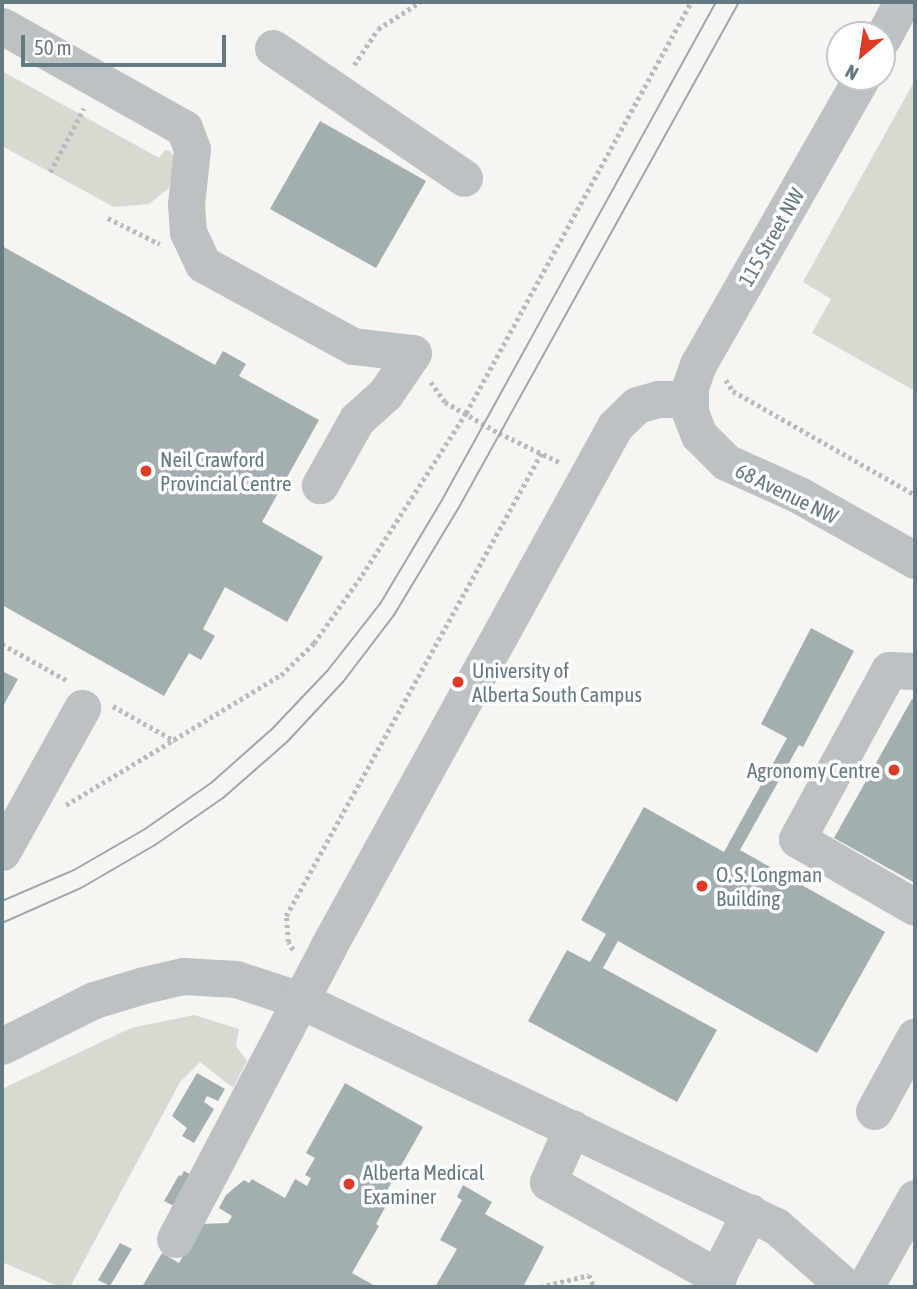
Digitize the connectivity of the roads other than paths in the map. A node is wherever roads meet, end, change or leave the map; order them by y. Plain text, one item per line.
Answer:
1 (2, 26) edge
2 (273, 48) dead end
3 (854, 91) edge
4 (464, 178) dead end
5 (354, 346) junction
6 (384, 394) junction
7 (689, 400) junction
8 (320, 485) dead end
9 (915, 560) edge
10 (915, 671) edge
11 (82, 708) dead end
12 (2, 852) edge
13 (915, 907) edge
14 (300, 1000) junction
15 (915, 1035) edge
16 (2, 1046) edge
17 (874, 1111) dead end
18 (572, 1128) junction
19 (915, 1198) edge
20 (750, 1212) junction
21 (174, 1239) dead end
22 (715, 1282) edge
23 (846, 1287) edge
24 (865, 1287) edge

1 - 5 street
2 - 4 street
3 - 7 street, 115 Street NW
5 - 6 street
5 - 6 street
6 - 8 street
7 - 9 street, 68 Avenue NW
7 - 14 street
10 - 13 street
11 - 12 street
14 - 16 street
14 - 18 street
14 - 21 street
15 - 17 street
18 - 20 street
18 - 22 street
19 - 24 street
20 - 22 street
20 - 23 street

